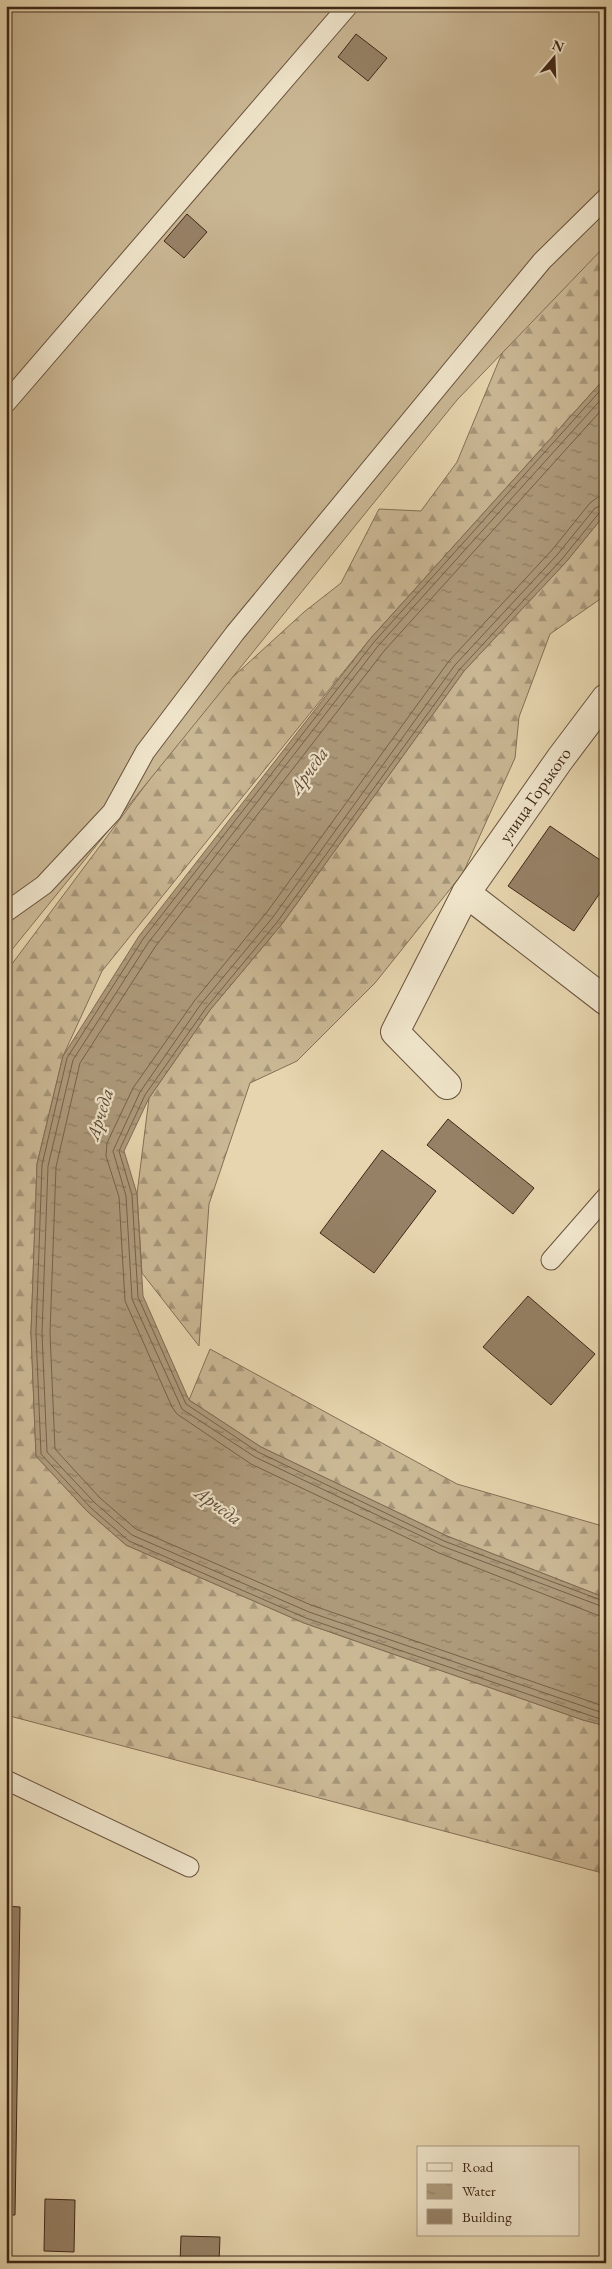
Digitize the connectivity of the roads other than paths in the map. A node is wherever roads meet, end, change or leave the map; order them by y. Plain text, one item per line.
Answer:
1 (348, 6) edge
2 (606, 198) edge
3 (6, 403) edge
4 (606, 698) edge
5 (466, 893) junction
6 (6, 912) edge
7 (606, 1001) edge
8 (447, 1085) dead end
9 (606, 1197) edge
10 (551, 1260) dead end
11 (6, 1780) edge
12 (189, 1867) dead end

1 - 3 lane
2 - 6 lane
4 - 5 street, улица Горького
5 - 7 street
5 - 8 street, улица Горького
9 - 10 lane
11 - 12 lane

